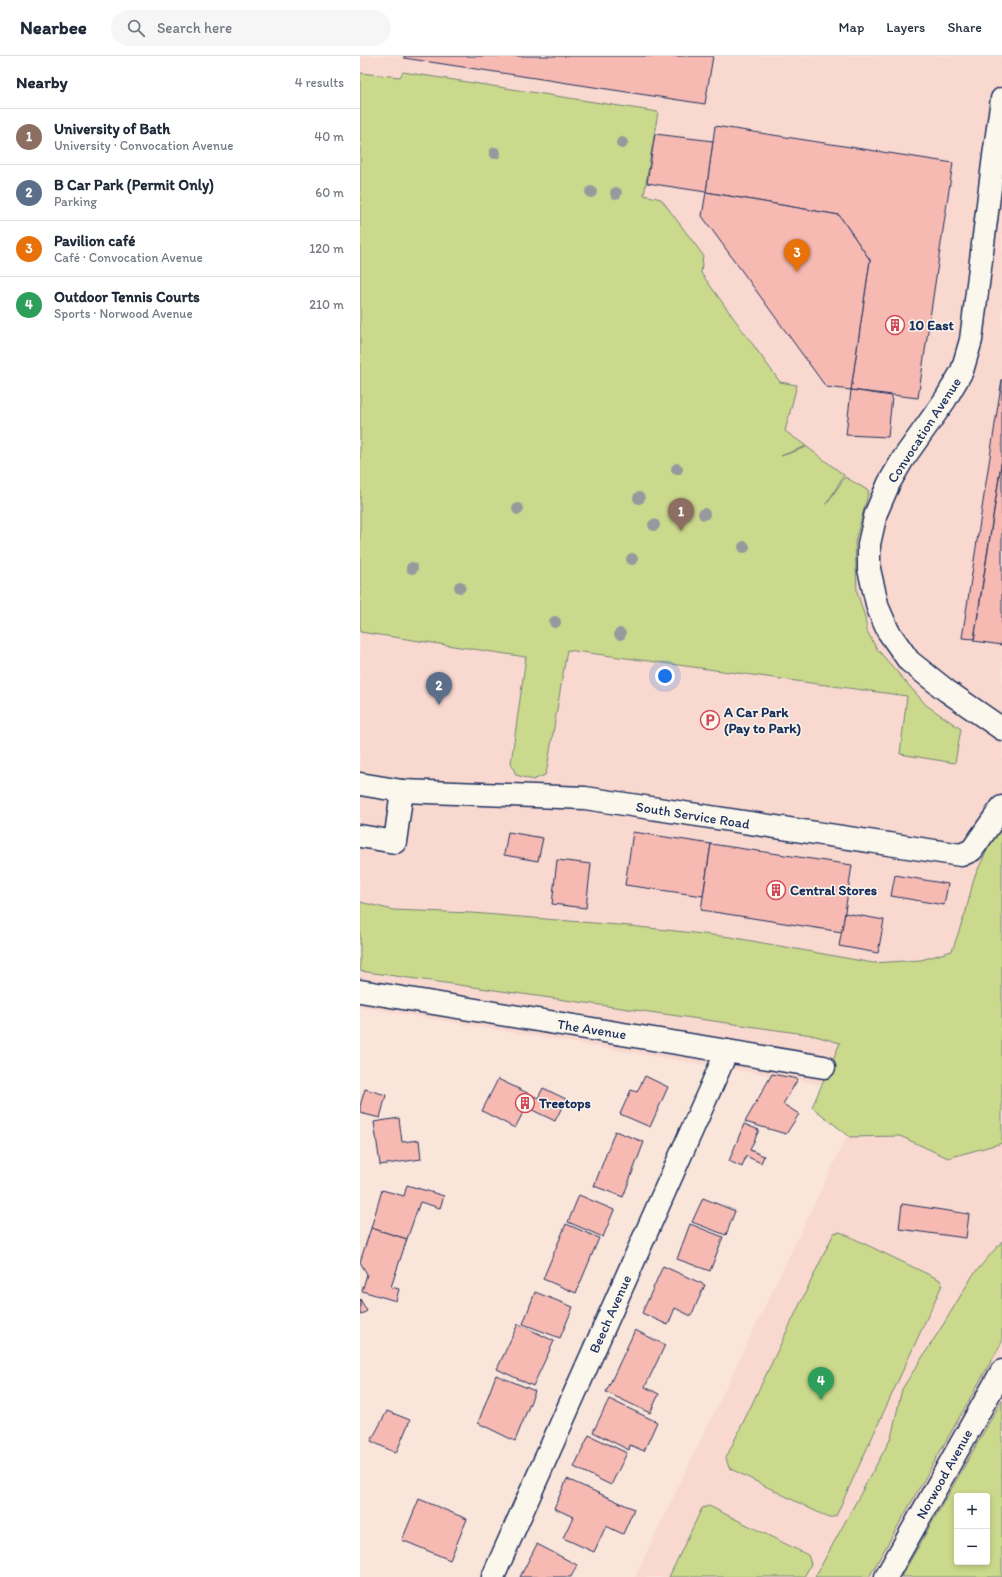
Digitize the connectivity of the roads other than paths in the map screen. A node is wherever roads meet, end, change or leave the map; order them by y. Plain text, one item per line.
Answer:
1 (1002, 99) edge
2 (1002, 729) edge
3 (360, 784) edge
4 (402, 791) junction
5 (1002, 807) edge
6 (360, 836) edge
7 (360, 992) edge
8 (727, 1051) junction
9 (824, 1067) dead end
10 (1002, 1371) edge
11 (492, 1577) edge
12 (886, 1577) edge

1 - 2 street, Convocation Avenue
3 - 4 street, South Service Road
4 - 5 street, South Service Road
4 - 6 street
7 - 8 street, The Avenue
8 - 9 street, The Avenue
8 - 11 street, Beech Avenue
10 - 12 street, Norwood Avenue

